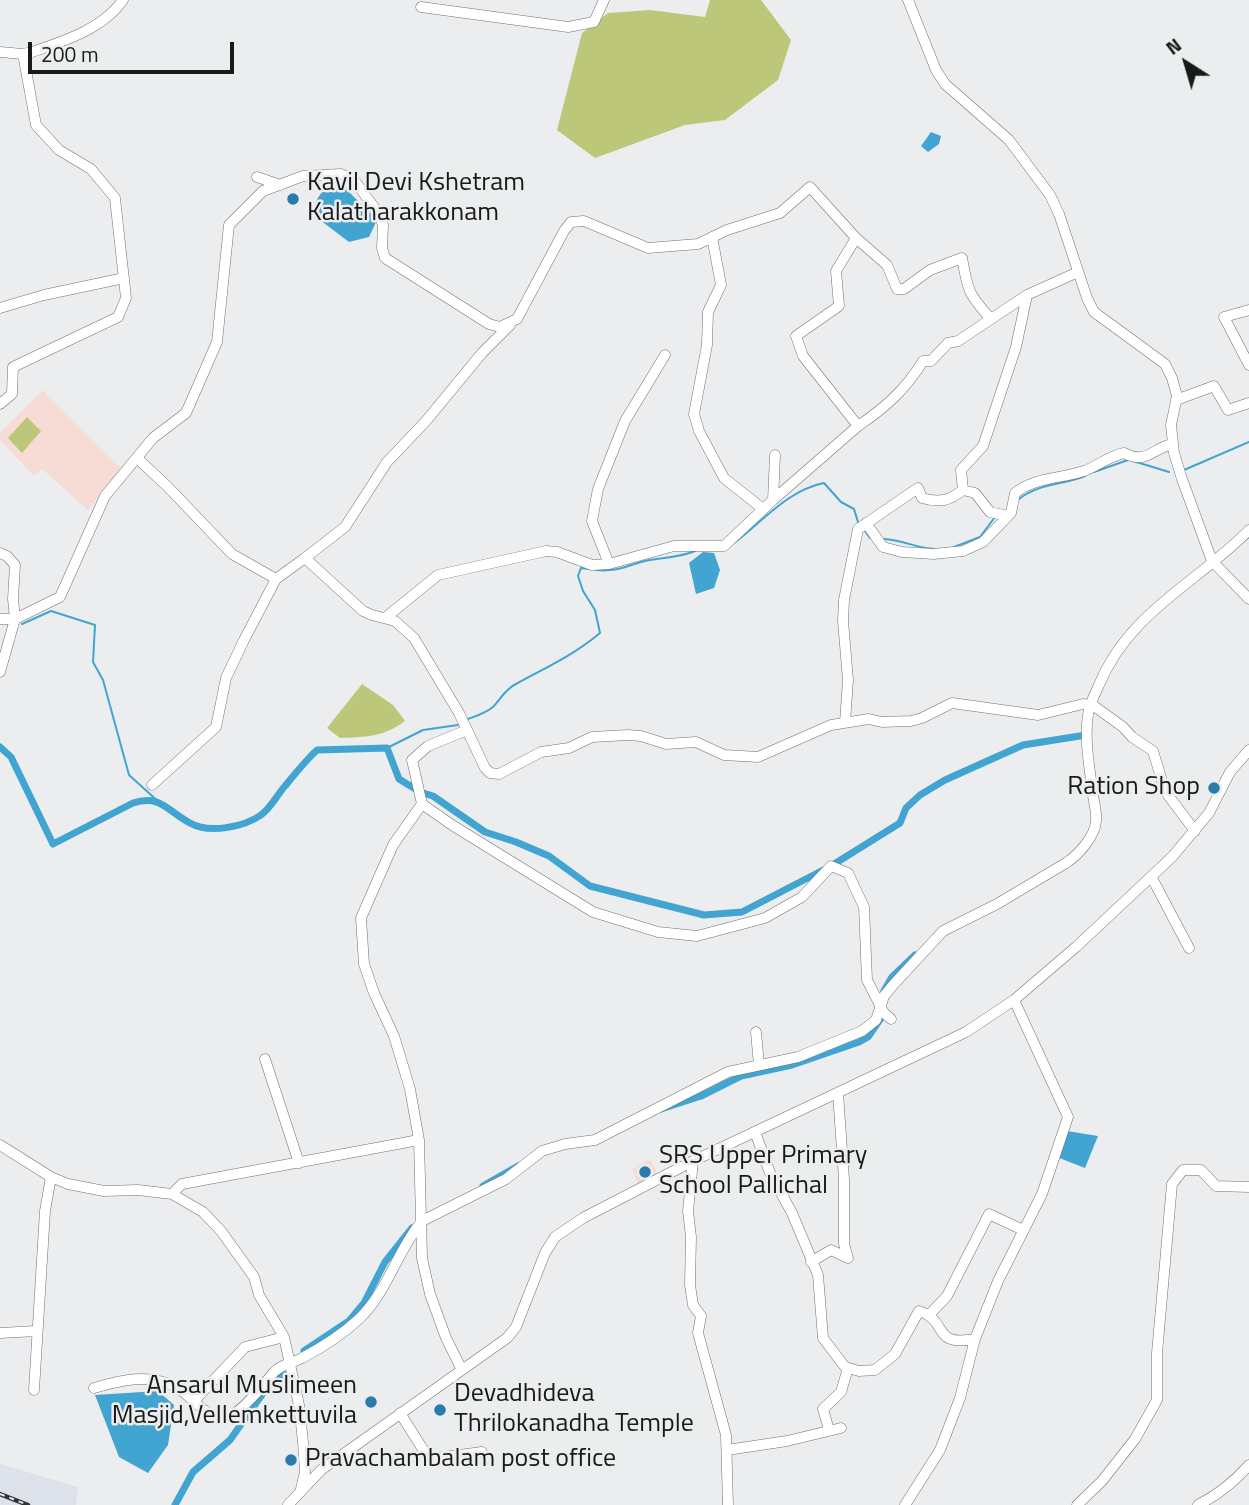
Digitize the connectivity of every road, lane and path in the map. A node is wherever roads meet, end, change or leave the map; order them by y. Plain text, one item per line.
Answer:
1 (123, 0) edge
2 (604, 0) edge
3 (908, 0) edge
4 (421, 7) dead end
5 (0, 52) edge
6 (23, 54) junction
7 (257, 177) dead end
8 (280, 185) junction
9 (712, 237) junction
10 (856, 238) junction
11 (1078, 272) junction
12 (124, 278) junction
13 (1027, 295) junction
14 (0, 308) edge
15 (1249, 310) edge
16 (517, 319) junction
17 (991, 319) junction
18 (665, 355) dead end
19 (1249, 366) edge
20 (1176, 400) junction
21 (1249, 403) edge
22 (0, 404) edge
23 (858, 426) junction
24 (1173, 444) junction
25 (775, 455) dead end
26 (136, 458) junction
27 (963, 490) junction
28 (773, 500) junction
29 (763, 509) junction
30 (1008, 516) junction
31 (866, 523) junction
32 (1249, 530) edge
33 (0, 553) edge
34 (305, 558) junction
35 (1213, 561) junction
36 (609, 564) junction
37 (276, 579) junction
38 (1249, 599) edge
39 (385, 618) junction
40 (0, 619) edge
41 (15, 619) junction
42 (0, 672) edge
43 (1091, 706) junction
44 (845, 722) junction
45 (467, 730) junction
46 (1249, 750) edge
47 (152, 785) dead end
48 (422, 804) junction
49 (1195, 831) junction
50 (1152, 878) junction
51 (1189, 947) dead end
52 (1014, 1000) junction
53 (881, 1006) junction
54 (891, 1019) dead end
55 (756, 1032) dead end
56 (265, 1059) dead end
57 (759, 1065) junction
58 (838, 1093) junction
59 (755, 1132) junction
60 (419, 1140) junction
61 (0, 1145) edge
62 (693, 1161) junction
63 (299, 1163) junction
64 (51, 1177) junction
65 (1249, 1187) edge
66 (172, 1194) junction
67 (422, 1221) junction
68 (1023, 1230) junction
69 (811, 1262) junction
70 (930, 1314) junction
71 (37, 1331) junction
72 (0, 1333) edge
73 (284, 1337) junction
74 (975, 1339) junction
75 (288, 1364) junction
76 (848, 1368) junction
77 (462, 1370) junction
78 (94, 1388) dead end
79 (34, 1390) dead end
80 (193, 1402) junction
81 (400, 1413) junction
82 (841, 1427) dead end
83 (829, 1430) junction
84 (727, 1450) junction
85 (482, 1451) dead end
86 (1249, 1465) edge
87 (300, 1492) junction
88 (288, 1505) edge
89 (727, 1505) edge
90 (905, 1505) edge
91 (1077, 1505) edge
92 (1198, 1505) edge

1 - 6 street
2 - 4 street
3 - 11 street
5 - 6 street
6 - 12 street
7 - 8 street
8 - 16 street
8 - 26 street
9 - 10 street
9 - 16 street
9 - 29 street
10 - 17 street
10 - 23 street
11 - 13 street
11 - 20 street
12 - 14 street
12 - 22 street
13 - 17 street
13 - 27 street
15 - 19 street
16 - 34 street
17 - 23 street
18 - 36 street
20 - 21 street
20 - 24 street
23 - 28 street
24 - 30 street
24 - 35 street
25 - 28 street
26 - 37 street
26 - 41 street
27 - 30 street
27 - 31 street
28 - 29 street
29 - 36 street
30 - 31 street
31 - 44 street
32 - 35 street
33 - 41 street
34 - 37 street
34 - 39 street
35 - 38 street
35 - 43 street
36 - 39 street
37 - 47 street
39 - 45 street
40 - 41 street
41 - 42 street
43 - 44 street
43 - 49 street
43 - 53 street
44 - 45 street
45 - 48 street
46 - 49 street
48 - 53 street
48 - 60 street
49 - 50 street
50 - 51 street
50 - 52 street
52 - 58 street
52 - 68 street
53 - 54 street
53 - 57 street
55 - 57 street
56 - 63 street
57 - 67 street
58 - 59 street
58 - 69 street
59 - 62 street
59 - 69 street
60 - 63 street
60 - 67 street
61 - 64 street
62 - 77 street
62 - 84 street
63 - 66 street
64 - 66 street
64 - 71 street
65 - 91 street
66 - 73 street
67 - 75 street
67 - 77 street
68 - 70 street
68 - 74 street
69 - 76 street
70 - 74 street
70 - 76 street
71 - 72 street
71 - 79 street
73 - 75 street
73 - 80 street
74 - 90 street
75 - 80 street
75 - 87 street
76 - 83 street
77 - 81 street
78 - 80 street
81 - 85 street
81 - 87 street
82 - 83 street
83 - 84 street
84 - 89 street
86 - 92 street
87 - 88 street

